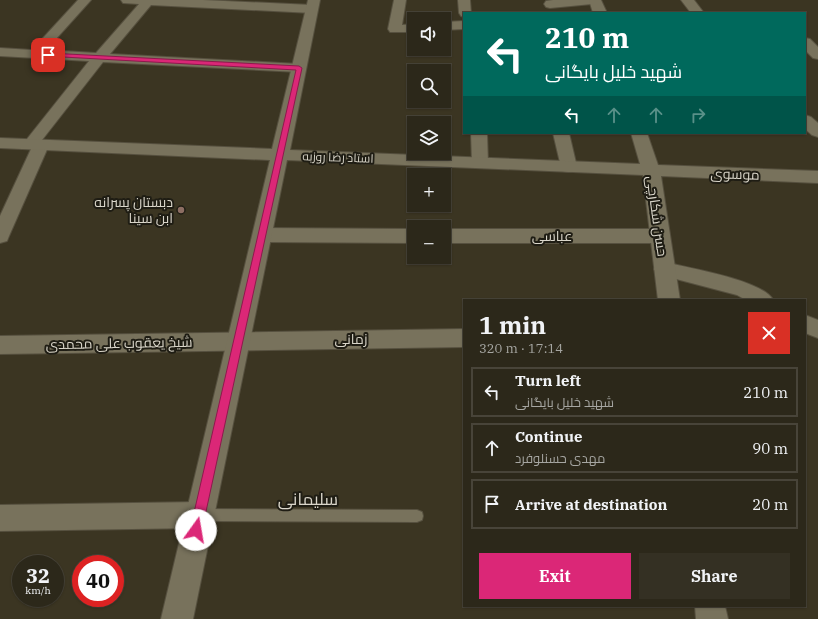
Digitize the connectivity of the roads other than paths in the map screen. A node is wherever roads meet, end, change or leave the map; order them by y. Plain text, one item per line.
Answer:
1 (85, 0) edge
2 (127, 0) edge
3 (148, 0) edge
4 (400, 0) edge
5 (464, 0) edge
6 (592, 0) edge
7 (595, 0) edge
8 (686, 0) edge
9 (313, 4) edge
10 (550, 4) dead end
11 (465, 12) edge
12 (600, 12) edge
13 (697, 12) edge
14 (463, 25) edge
15 (451, 26) edge
16 (407, 28) edge
17 (806, 43) edge
18 (0, 52) edge
19 (35, 54) junction
20 (818, 55) edge
21 (99, 58) junction
22 (818, 60) edge
23 (806, 62) edge
24 (299, 68) junction
25 (806, 121) edge
26 (818, 132) edge
27 (480, 134) edge
28 (561, 134) edge
29 (639, 134) edge
30 (0, 143) edge
31 (36, 144) junction
32 (279, 155) junction
33 (480, 163) junction
34 (569, 167) junction
35 (651, 170) junction
36 (818, 177) edge
37 (1, 231) edge
38 (262, 235) junction
39 (407, 236) edge
40 (451, 236) edge
41 (660, 236) junction
42 (664, 269) junction
43 (669, 299) edge
44 (760, 299) edge
45 (806, 324) edge
46 (818, 330) edge
47 (463, 338) edge
48 (238, 340) junction
49 (0, 345) edge
50 (199, 516) junction
51 (418, 516) dead end
52 (0, 518) edge
53 (710, 607) edge
54 (177, 619) edge
55 (712, 619) edge

1 - 19 street
2 - 3 street
3 - 9 street
3 - 21 street
4 - 16 street
5 - 11 street
6 - 10 street
7 - 12 street
8 - 13 street
9 - 24 street
14 - 15 street
17 - 20 street
18 - 19 street
19 - 21 street
21 - 24 street
21 - 31 street
22 - 23 street
24 - 32 street
25 - 26 street
27 - 33 street
28 - 34 street
29 - 35 street, حسن شکارچی
30 - 31 street, استاد رضا روزبه
31 - 32 street, استاد رضا روزبه
31 - 37 street
32 - 33 street, استاد رضا روزبه
32 - 38 street
33 - 34 street, استاد رضا روزبه
34 - 35 street, استاد رضا روزبه
35 - 36 street, موسوی
35 - 41 street, حسن شکارچی
38 - 39 street
38 - 48 street
40 - 41 street, عباسی
41 - 42 street, حسن شکارچی
42 - 43 street, حسن شکارچی
42 - 44 street
45 - 46 street
47 - 48 street, زمانی
48 - 49 street, شیخ یعقوب علی محمدی
48 - 50 street
50 - 51 lane, سلیمانی
50 - 52 street
50 - 54 street
53 - 55 street

